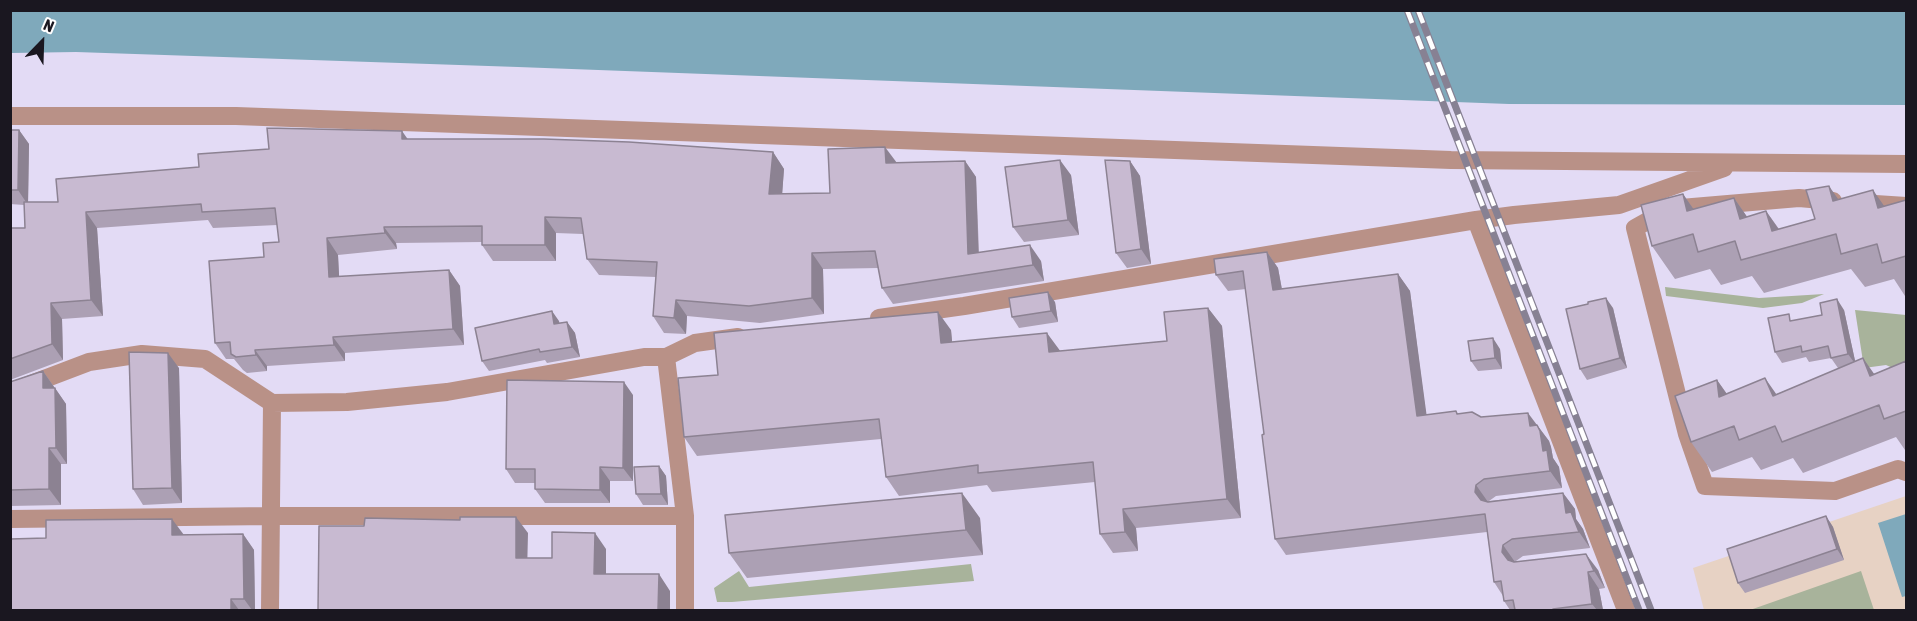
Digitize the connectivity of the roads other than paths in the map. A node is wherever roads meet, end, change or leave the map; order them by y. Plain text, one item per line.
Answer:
1 (10, 116) edge
2 (1737, 164) junction
3 (1906, 164) edge
4 (1906, 206) edge
5 (1476, 220) junction
6 (860, 321) edge
7 (754, 335) edge
8 (666, 357) junction
9 (10, 392) edge
10 (272, 404) junction
11 (1552, 417) junction
12 (1532, 419) dead end
13 (1906, 472) edge
14 (1582, 497) junction
15 (1562, 500) edge
16 (271, 516) junction
17 (685, 516) junction
18 (10, 519) edge
19 (1606, 558) junction
20 (1583, 560) edge
21 (270, 610) edge
22 (685, 610) edge
23 (1626, 610) edge

1 - 2 street
2 - 3 street
2 - 5 street
4 - 13 street
5 - 6 street
5 - 11 street
7 - 8 street
8 - 10 street
8 - 17 street
9 - 10 street
10 - 16 street
11 - 12 street
11 - 14 street
14 - 15 street
14 - 19 street
16 - 17 street
16 - 18 street
16 - 21 street
17 - 22 street
19 - 20 street
19 - 23 street

